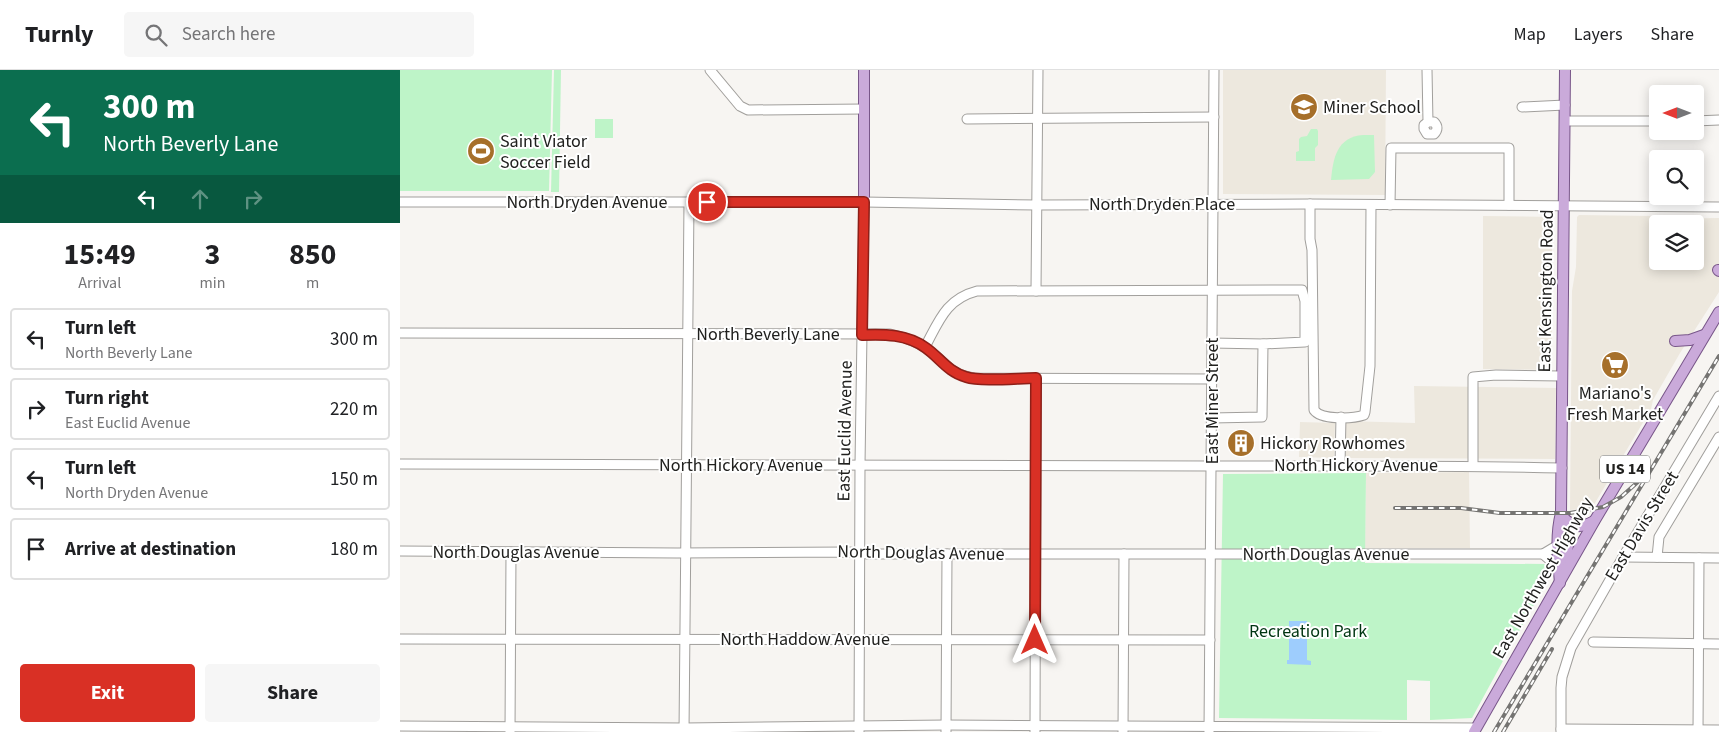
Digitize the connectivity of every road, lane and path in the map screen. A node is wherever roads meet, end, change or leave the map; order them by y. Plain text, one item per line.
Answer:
1 (710, 70) edge
2 (864, 70) edge
3 (1038, 70) edge
4 (1214, 70) edge
5 (1427, 70) edge
6 (1565, 70) edge
7 (1565, 105) junction
8 (1522, 107) dead end
9 (864, 109) junction
10 (1214, 117) junction
11 (1038, 118) junction
12 (967, 119) dead end
13 (1719, 120) edge
14 (1649, 121) edge
15 (1704, 121) edge
16 (1428, 122) dead end
17 (1565, 122) junction
18 (400, 202) edge
19 (689, 202) junction
20 (864, 202) junction
21 (1037, 204) junction
22 (1213, 204) junction
23 (1310, 204) junction
24 (1371, 205) junction
25 (1390, 205) junction
26 (1510, 206) junction
27 (1564, 206) junction
28 (1719, 207) edge
29 (1213, 290) junction
30 (1036, 291) junction
31 (1719, 312) edge
32 (400, 333) edge
33 (688, 333) junction
34 (862, 335) junction
35 (1704, 335) junction
36 (1675, 341) dead end
37 (1212, 343) junction
38 (1264, 344) junction
39 (925, 347) junction
40 (1562, 376) junction
41 (1036, 378) junction
42 (1212, 379) junction
43 (1719, 396) edge
44 (1340, 417) junction
45 (1212, 418) junction
46 (1719, 437) edge
47 (400, 464) edge
48 (1036, 464) junction
49 (860, 465) junction
50 (1340, 465) junction
51 (686, 466) junction
52 (1211, 466) junction
53 (1473, 466) junction
54 (1562, 468) junction
55 (1564, 517) junction
56 (1595, 520) junction
57 (1558, 545) junction
58 (400, 551) edge
59 (511, 552) junction
60 (686, 553) junction
61 (860, 553) junction
62 (947, 554) junction
63 (1035, 554) junction
64 (1124, 554) junction
65 (1210, 554) junction
66 (1543, 554) junction
67 (1623, 557) junction
68 (1657, 557) junction
69 (1699, 558) junction
70 (1719, 558) edge
71 (1558, 567) junction
72 (1560, 583) junction
73 (400, 639) edge
74 (510, 639) junction
75 (860, 639) junction
76 (947, 639) junction
77 (685, 640) junction
78 (1035, 640) junction
79 (1210, 640) junction
80 (1123, 641) junction
81 (1593, 642) dead end
82 (1699, 644) junction
83 (1719, 644) edge
84 (400, 726) edge
85 (510, 729) edge
86 (859, 729) edge
87 (946, 729) edge
88 (1209, 729) edge
89 (684, 730) edge
90 (1035, 730) edge
91 (1123, 730) edge
92 (1298, 730) edge
93 (1475, 730) edge
94 (1561, 730) edge
95 (1719, 730) edge
96 (1698, 731) edge

1 - 9 street
2 - 9 main road, East Euclid Avenue
3 - 11 street
4 - 10 street, East Miner Street
5 - 16 street
6 - 7 main road, East Kensington Road
7 - 8 street
7 - 17 main road, East Kensington Road
9 - 20 main road, East Euclid Avenue
10 - 11 street
10 - 22 street, East Miner Street
11 - 12 street
11 - 21 street
13 - 15 street
14 - 17 street
17 - 27 main road, East Kensington Road
18 - 19 street, North Dryden Avenue
19 - 20 street, North Dryden Avenue
19 - 33 street
20 - 21 street, North Dryden Place
20 - 34 street, East Euclid Avenue
21 - 22 street, North Dryden Place
21 - 30 street
22 - 23 street, North Dryden Place
22 - 29 street, East Miner Street
23 - 24 street, North Dryden Place
23 - 44 street
24 - 25 street, North Dryden Place
24 - 44 street
25 - 26 street, North Dryden Place
25 - 26 street
26 - 27 street, North Dryden Place
27 - 28 street, North Dryden Place
27 - 40 main road, East Kensington Road
29 - 30 street
29 - 37 street, East Miner Street
29 - 38 street
30 - 39 street
31 - 35 main road, East Northwest Highway / US 14
32 - 33 street, North Beverly Lane
33 - 34 street, North Beverly Lane
33 - 51 street
34 - 39 street, North Beverly Lane
34 - 49 street, East Euclid Avenue
35 - 36 main road
35 - 56 main road, East Northwest Highway / US 14
37 - 38 street
37 - 42 street, East Miner Street
38 - 45 street
39 - 41 street, North Beverly Lane
40 - 53 street
40 - 54 main road, East Kensington Road
41 - 42 street, North Beverly Lane
41 - 48 street
42 - 45 street, East Miner Street
43 - 67 street, East Davis Street
44 - 50 street
45 - 52 street, East Miner Street
46 - 68 street, East Davis Street
47 - 51 street, North Hickory Avenue
48 - 49 street, North Hickory Avenue
48 - 52 street, North Hickory Avenue
48 - 63 street
49 - 51 street, North Hickory Avenue
49 - 61 street, East Euclid Avenue
50 - 52 street, North Hickory Avenue
50 - 53 street, North Hickory Avenue
51 - 60 street
52 - 65 street, East Miner Street
53 - 54 street, North Hickory Avenue
54 - 55 main road, East Kensington Road
55 - 56 main road
55 - 57 main road, East Kensington Road
55 - 72 main road, East Kensington Road
56 - 72 main road, East Northwest Highway / US 14
57 - 66 street
57 - 71 main road, East Kensington Road
58 - 59 street, North Douglas Avenue
59 - 60 street, North Douglas Avenue
59 - 74 street
60 - 61 street, North Douglas Avenue
60 - 77 street
61 - 62 street, North Douglas Avenue
61 - 75 street, East Euclid Avenue
62 - 63 street, North Douglas Avenue
62 - 76 street
63 - 64 street, North Douglas Avenue
63 - 78 street
64 - 65 street, North Douglas Avenue
64 - 80 street
65 - 66 street, North Douglas Avenue
65 - 79 street, East Miner Street
66 - 71 street
67 - 68 street
67 - 94 street, East Davis Street
68 - 69 street
69 - 70 street
69 - 82 street
71 - 72 main road, East Kensington Road
72 - 93 main road, East Northwest Highway / US 14
73 - 74 street, North Haddow Avenue
74 - 77 street, North Haddow Avenue
74 - 85 street
75 - 76 street, North Haddow Avenue
75 - 77 street, North Haddow Avenue
75 - 86 street, East Euclid Avenue
76 - 78 street, North Haddow Avenue
76 - 87 street
77 - 89 street
78 - 80 street, North Haddow Avenue
78 - 90 street
79 - 80 street, North Haddow Avenue
79 - 88 street, East Miner Street
80 - 91 street
81 - 82 street
82 - 83 street
82 - 96 street
84 - 85 street
85 - 89 street
86 - 87 street
86 - 89 street
87 - 90 street
88 - 91 street
88 - 92 street
90 - 91 street
92 - 93 street
94 - 96 street
95 - 96 street

